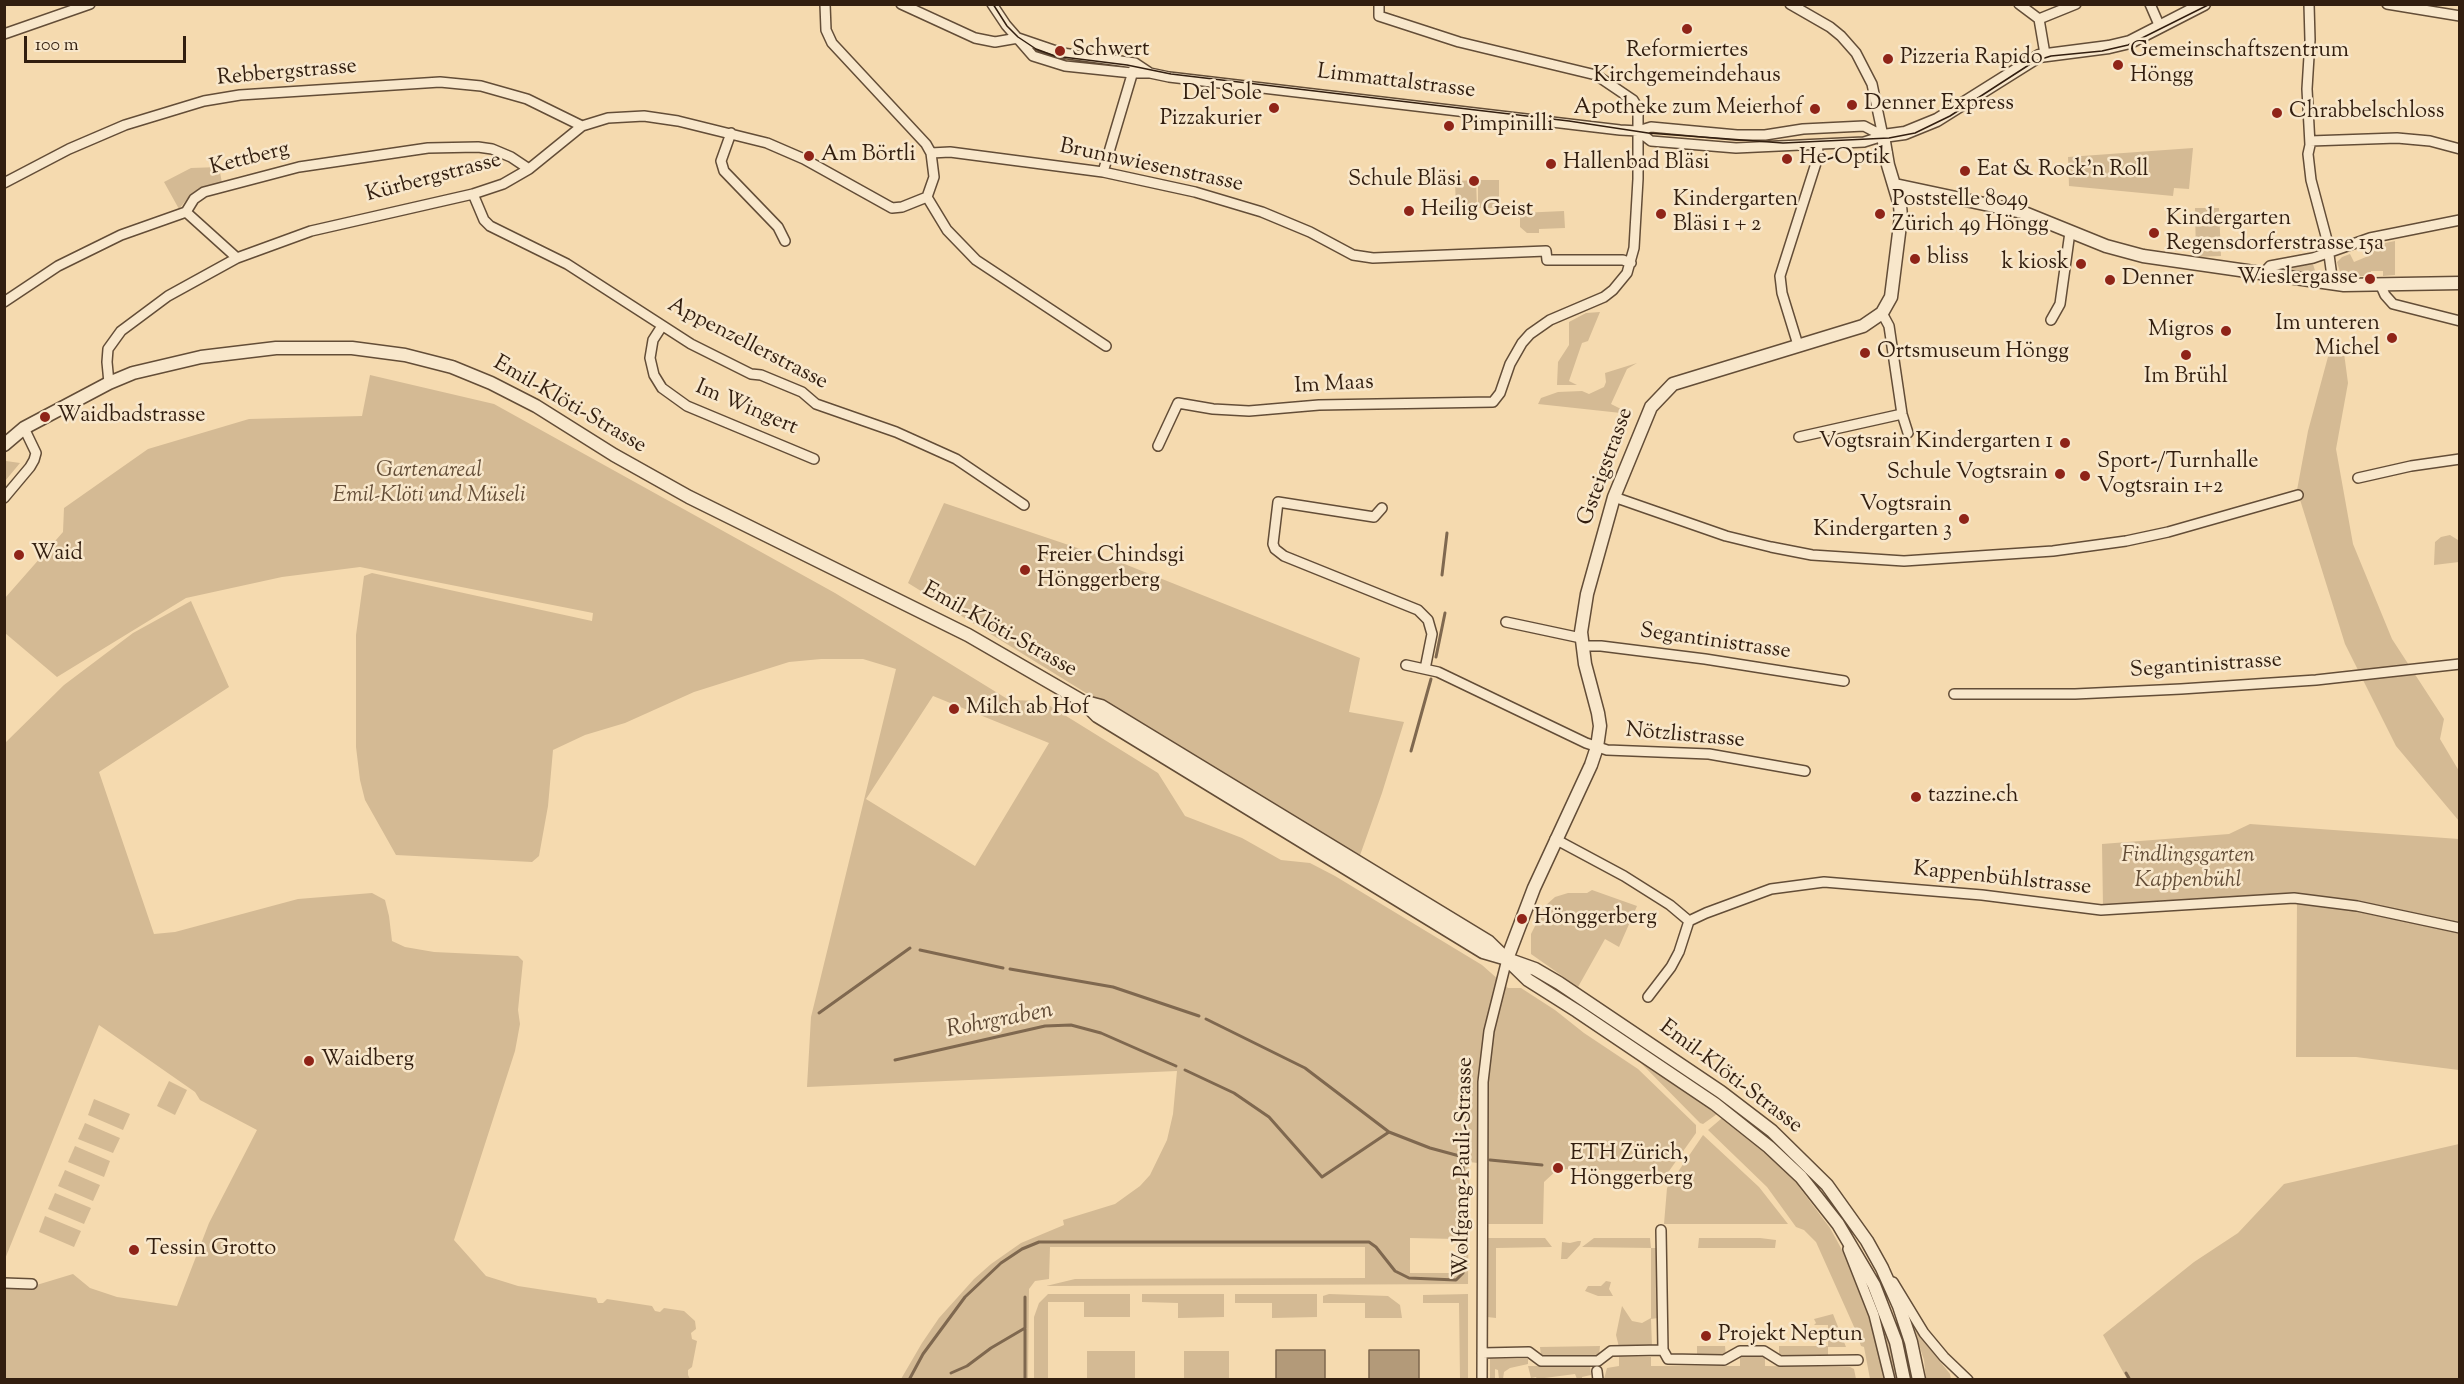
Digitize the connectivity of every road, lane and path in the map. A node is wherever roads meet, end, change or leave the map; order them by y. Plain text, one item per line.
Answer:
1 (90, 4) edge
2 (825, 4) edge
3 (901, 4) edge
4 (992, 4) edge
5 (1379, 4) edge
6 (1790, 4) edge
7 (2019, 4) edge
8 (2076, 4) edge
9 (2150, 4) edge
10 (2204, 4) edge
11 (2309, 4) edge
12 (2387, 4) edge
13 (2460, 16) edge
14 (2039, 19) junction
15 (2160, 27) junction
16 (4, 34) edge
17 (1018, 38) junction
18 (2045, 54) junction
19 (1135, 63) junction
20 (1150, 73) junction
21 (1132, 74) junction
22 (582, 126) junction
23 (1638, 131) junction
24 (731, 133) junction
25 (1765, 135) junction
26 (1883, 136) junction
27 (2310, 141) junction
28 (1818, 145) junction
29 (1762, 147) junction
30 (2460, 149) edge
31 (932, 153) junction
32 (529, 169) junction
33 (1103, 172) junction
34 (4, 183) edge
35 (1895, 185) junction
36 (473, 194) junction
37 (927, 197) junction
38 (186, 212) junction
39 (2460, 220) edge
40 (2070, 232) junction
41 (785, 241) dead end
42 (2328, 254) junction
43 (237, 258) junction
44 (1631, 263) junction
45 (2262, 275) junction
46 (2460, 283) edge
47 (2333, 284) junction
48 (2381, 286) junction
49 (4, 302) edge
50 (1882, 313) junction
51 (2051, 320) dead end
52 (2460, 321) edge
53 (662, 326) junction
54 (1798, 345) junction
55 (1106, 346) dead end
56 (109, 383) junction
57 (1902, 414) junction
58 (24, 428) junction
59 (1908, 432) dead end
60 (1799, 437) dead end
61 (4, 445) edge
62 (1158, 446) dead end
63 (814, 459) dead end
64 (2460, 459) edge
65 (2358, 478) dead end
66 (2298, 495) dead end
67 (1614, 497) junction
68 (4, 498) edge
69 (1024, 505) dead end
70 (1382, 508) dead end
71 (1506, 622) dead end
72 (1581, 642) junction
73 (2460, 664) edge
74 (1406, 665) dead end
75 (1425, 669) junction
76 (1844, 681) dead end
77 (1954, 694) dead end
78 (1597, 747) junction
79 (1805, 771) dead end
80 (1555, 839) junction
81 (1689, 921) junction
82 (2460, 928) edge
83 (1507, 958) junction
84 (1648, 997) dead end
85 (1838, 1224) junction
86 (1661, 1230) dead end
87 (1882, 1268) junction
88 (4, 1283) edge
89 (32, 1284) dead end
90 (1663, 1350) junction
91 (1482, 1353) junction
92 (1858, 1360) dead end
93 (1482, 1380) edge
94 (1890, 1380) edge
95 (1904, 1380) edge
96 (1919, 1380) edge
97 (1968, 1380) edge

1 - 16 street
2 - 31 street
3 - 17 street
4 - 17 street, Limmattalstrasse
5 - 23 street
6 - 26 street
7 - 14 street
8 - 14 street
9 - 15 street
10 - 15 street
11 - 27 street
12 - 13 street
14 - 18 street
15 - 18 street
17 - 19 street, Limmattalstrasse
17 - 21 street, Limmattalstrasse
18 - 26 street
19 - 20 street, Limmattalstrasse
19 - 21 street
20 - 21 street, Limmattalstrasse
20 - 23 street, Limmattalstrasse
21 - 33 street
22 - 24 street, Kürbergstrasse
22 - 32 street, Kürbergstrasse
22 - 34 street, Rebbergstrasse
23 - 25 street, Limmattalstrasse
23 - 29 street, Limmattalstrasse
23 - 44 street
24 - 37 street, Kürbergstrasse
24 - 41 street
25 - 26 street, Limmattalstrasse
25 - 29 street
26 - 28 street, Limmattalstrasse
26 - 35 street
27 - 30 street
27 - 42 street
28 - 29 street, Limmattalstrasse
28 - 54 street
31 - 33 street, Brunnwiesenstrasse
31 - 37 street
32 - 36 street, Kürbergstrasse
32 - 38 street, Kettberg
33 - 44 street, Brunnwiesenstrasse
35 - 40 street
35 - 50 street
36 - 43 street, Kürbergstrasse
36 - 53 street, Appenzellerstrasse
37 - 55 street
38 - 43 street
38 - 49 street, Kettberg
39 - 42 street
40 - 45 street
40 - 51 street
42 - 45 street
42 - 47 street
43 - 56 street, Kürbergstrasse
44 - 62 street, Im Maas
45 - 47 street
46 - 48 street
47 - 48 street
48 - 52 street
50 - 54 street, Gsteigstrasse
50 - 57 street
53 - 63 street, Im Wingert
53 - 69 street, Appenzellerstrasse
54 - 67 street, Gsteigstrasse
56 - 58 street, Emil-Klöti-Strasse
56 - 83 street, Emil-Klöti-Strasse
57 - 59 street
57 - 60 street
58 - 61 street, Emil-Klöti-Strasse
58 - 68 street
64 - 65 street
66 - 67 street
67 - 72 street, Gsteigstrasse
70 - 75 street
71 - 72 street, Segantinistrasse
72 - 76 street, Segantinistrasse
72 - 78 street, Gsteigstrasse
73 - 77 street, Segantinistrasse
74 - 75 street, Nötzlistrasse
75 - 78 street, Nötzlistrasse
78 - 79 street, Nötzlistrasse
78 - 80 street, Gsteigstrasse
80 - 81 street
80 - 83 street, Gsteigstrasse
81 - 82 street, Kappenbühlstrasse
81 - 84 street
83 - 85 street, Emil-Klöti-Strasse
83 - 87 street, Emil-Klöti-Strasse
83 - 91 street, Wolfgang-Pauli-Strasse
85 - 94 street
85 - 95 street, Emil-Klöti-Strasse
86 - 90 street
87 - 96 street, Emil-Klöti-Strasse
87 - 97 street
88 - 89 street
90 - 91 street
90 - 92 street
91 - 93 street, Wolfgang-Pauli-Strasse

